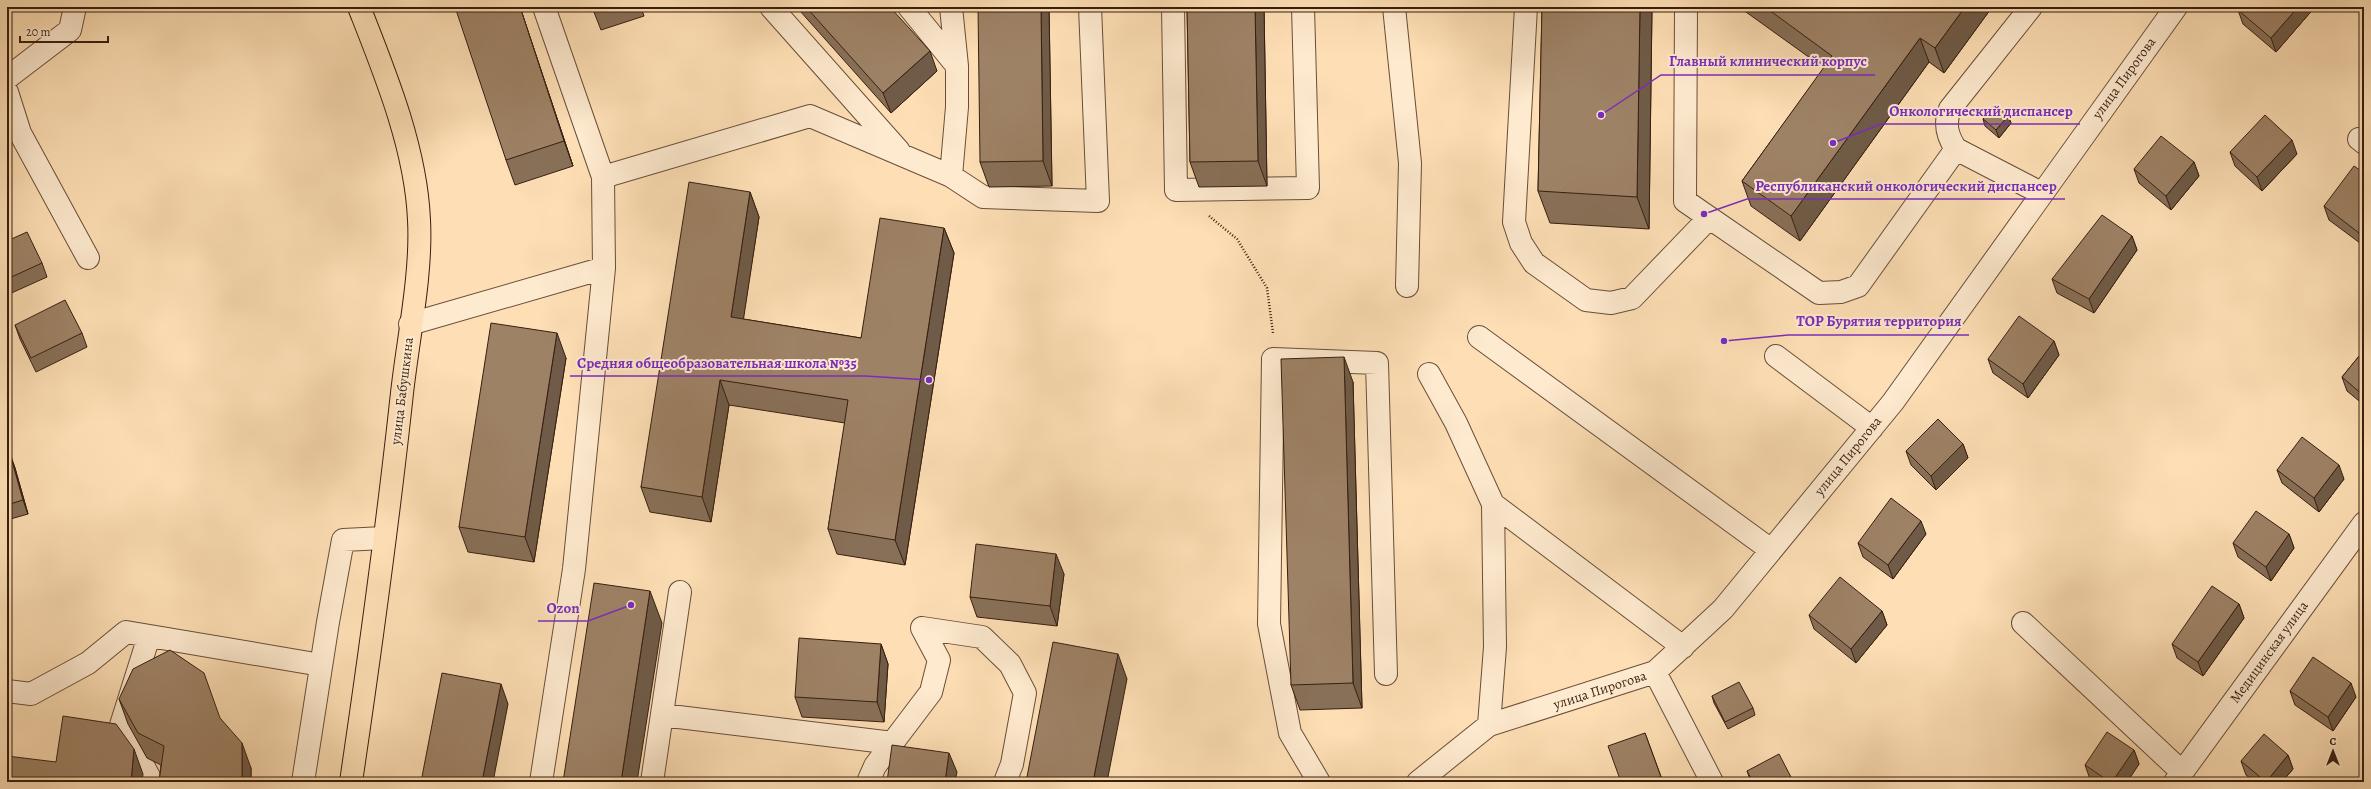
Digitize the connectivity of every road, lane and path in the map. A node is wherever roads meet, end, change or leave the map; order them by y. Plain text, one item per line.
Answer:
1 (75, 7) edge
2 (358, 7) edge
3 (544, 7) edge
4 (909, 7) edge
5 (951, 7) edge
6 (1090, 7) edge
7 (1173, 7) edge
8 (1303, 7) edge
9 (1394, 7) edge
10 (1526, 7) edge
11 (1686, 7) edge
12 (2031, 7) edge
13 (2176, 7) edge
14 (775, 9) edge
15 (957, 66) junction
16 (7, 78) edge
17 (7, 92) edge
18 (1956, 149) junction
19 (903, 156) junction
20 (951, 176) junction
21 (602, 177) junction
22 (1176, 190) junction
23 (2041, 193) junction
24 (1709, 218) junction
25 (88, 258) dead end
26 (604, 268) junction
27 (1407, 286) dead end
28 (410, 324) junction
29 (1479, 337) dead end
30 (1776, 356) dead end
31 (1273, 359) junction
32 (1429, 374) dead end
33 (1872, 428) junction
34 (1494, 504) junction
35 (2364, 523) edge
36 (384, 538) junction
37 (1772, 550) junction
38 (680, 592) dead end
39 (2023, 623) dead end
40 (149, 636) junction
41 (1683, 647) junction
42 (321, 664) junction
43 (1655, 672) junction
44 (1386, 674) dead end
45 (7, 691) edge
46 (662, 715) junction
47 (1489, 725) junction
48 (893, 743) junction
49 (2178, 777) edge
50 (1427, 778) edge
51 (152, 782) edge
52 (303, 782) edge
53 (351, 782) edge
54 (541, 782) edge
55 (652, 782) edge
56 (868, 782) edge
57 (1005, 782) edge
58 (1319, 782) edge
59 (1712, 782) edge

1 - 16 street
2 - 28 main road, улица Бабушкина
3 - 21 street
4 - 15 street
5 - 15 street
6 - 20 street
7 - 22 street
8 - 22 street
9 - 27 street
10 - 24 street
11 - 24 street
12 - 18 street
13 - 23 street, улица Пирогова
14 - 19 street
15 - 20 street
17 - 25 street
18 - 23 street
18 - 24 street
19 - 20 street
19 - 21 street
21 - 26 street
22 - 31 path
23 - 33 street, улица Пирогова
26 - 28 street
26 - 54 street
28 - 36 main road, улица Бабушкина
29 - 37 street
30 - 33 street
31 - 44 street
31 - 58 street
32 - 34 street
33 - 37 street, улица Пирогова
34 - 41 street
34 - 47 street
35 - 49 street, Медицинская улица
36 - 42 street
36 - 53 main road, улица Бабушкина
37 - 41 street, улица Пирогова
38 - 46 street
39 - 49 street
40 - 42 street
40 - 45 street
40 - 51 street
41 - 43 street, улица Пирогова
42 - 52 street
43 - 47 street, улица Пирогова
43 - 59 street
46 - 48 street
46 - 55 street
47 - 50 street, улица Пирогова
48 - 56 street
48 - 57 street

